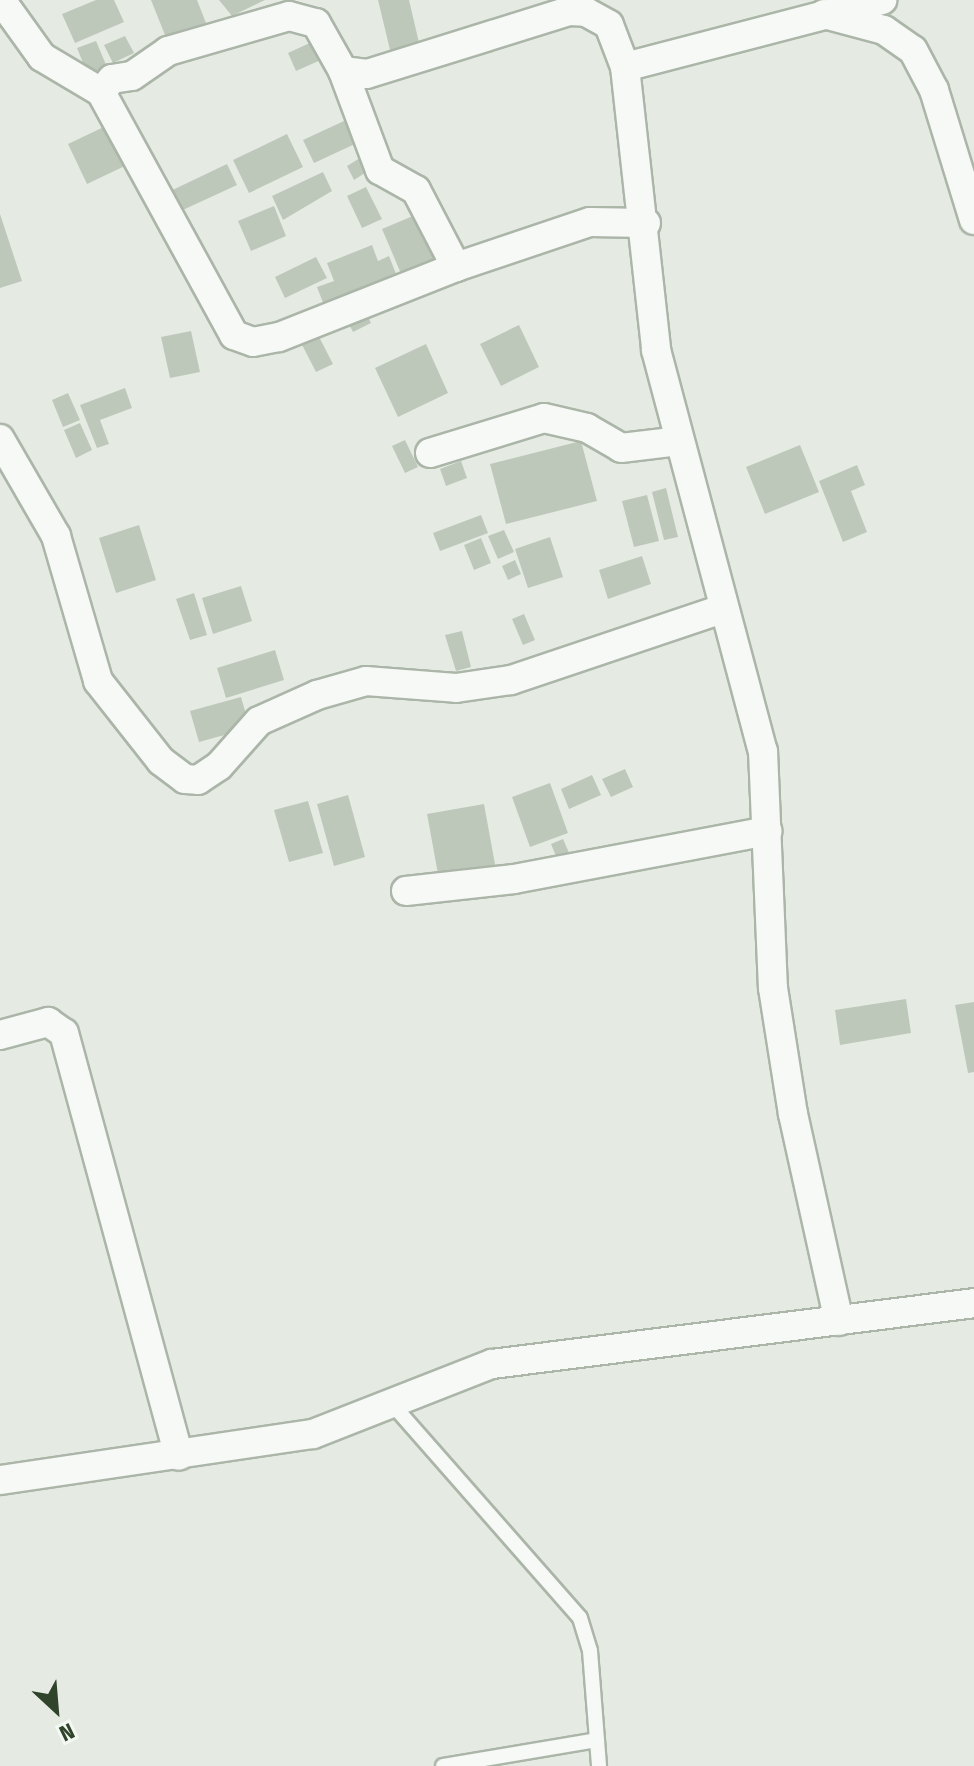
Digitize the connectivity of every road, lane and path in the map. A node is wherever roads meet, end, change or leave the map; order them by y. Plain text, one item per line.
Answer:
1 (1, 0) edge
2 (882, 0) edge
3 (824, 14) junction
4 (625, 67) junction
5 (343, 71) junction
6 (101, 92) junction
7 (974, 220) edge
8 (646, 223) junction
9 (456, 267) junction
10 (0, 439) edge
11 (679, 441) junction
12 (430, 453) dead end
13 (722, 609) junction
14 (768, 831) junction
15 (406, 891) dead end
16 (0, 1035) edge
17 (974, 1303) edge
18 (839, 1321) junction
19 (393, 1405) junction
20 (179, 1456) junction
21 (0, 1480) edge
22 (597, 1740) junction
23 (443, 1766) edge
24 (599, 1766) edge

1 - 6 street
2 - 3 street
3 - 4 street
3 - 7 street
4 - 5 street
4 - 8 street
5 - 6 street
5 - 9 street
6 - 9 street
8 - 9 street
8 - 11 street
10 - 13 street
11 - 12 street
11 - 13 street
13 - 14 street
14 - 15 street
14 - 18 street
16 - 20 street
17 - 18 street
18 - 19 street
19 - 20 street
19 - 22 lane
20 - 21 street
22 - 23 lane
22 - 24 lane

